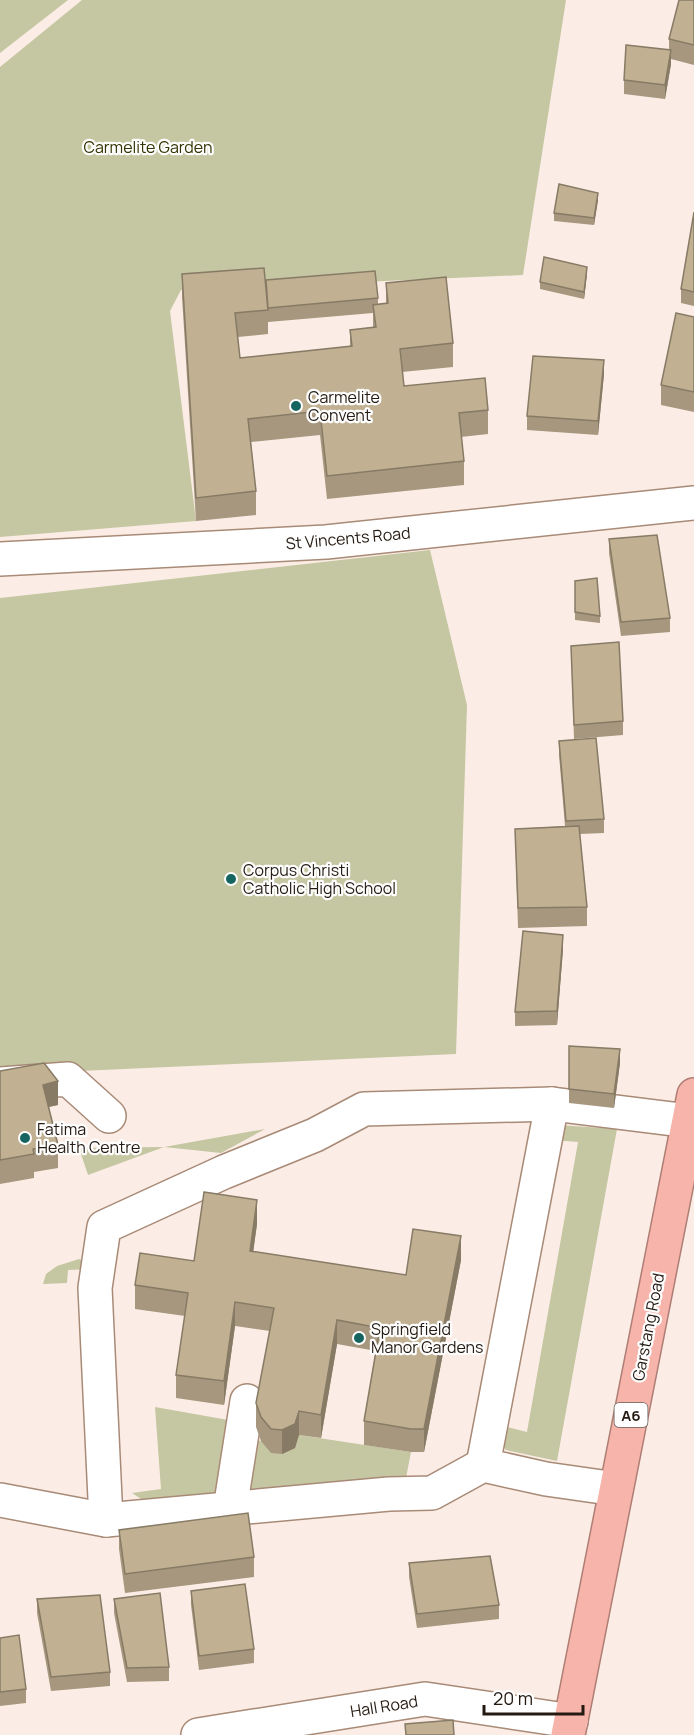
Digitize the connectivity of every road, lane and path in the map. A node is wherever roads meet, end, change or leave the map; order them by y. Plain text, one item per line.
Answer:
1 (694, 503) edge
2 (0, 560) edge
3 (0, 1084) edge
4 (552, 1104) junction
5 (692, 1108) edge
6 (109, 1116) dead end
7 (247, 1401) dead end
8 (483, 1465) junction
9 (616, 1489) junction
10 (0, 1500) edge
11 (230, 1509) junction
12 (105, 1520) junction
13 (569, 1728) edge
14 (198, 1735) edge

1 - 2 street, St Vincents Road
3 - 6 street
4 - 5 street
4 - 8 street
4 - 12 street
5 - 9 highway, Garstang Road / A6
7 - 11 street
8 - 9 street
8 - 11 street
9 - 13 highway, Garstang Road / A6
10 - 12 street
11 - 12 street
13 - 14 street, Hall Road

